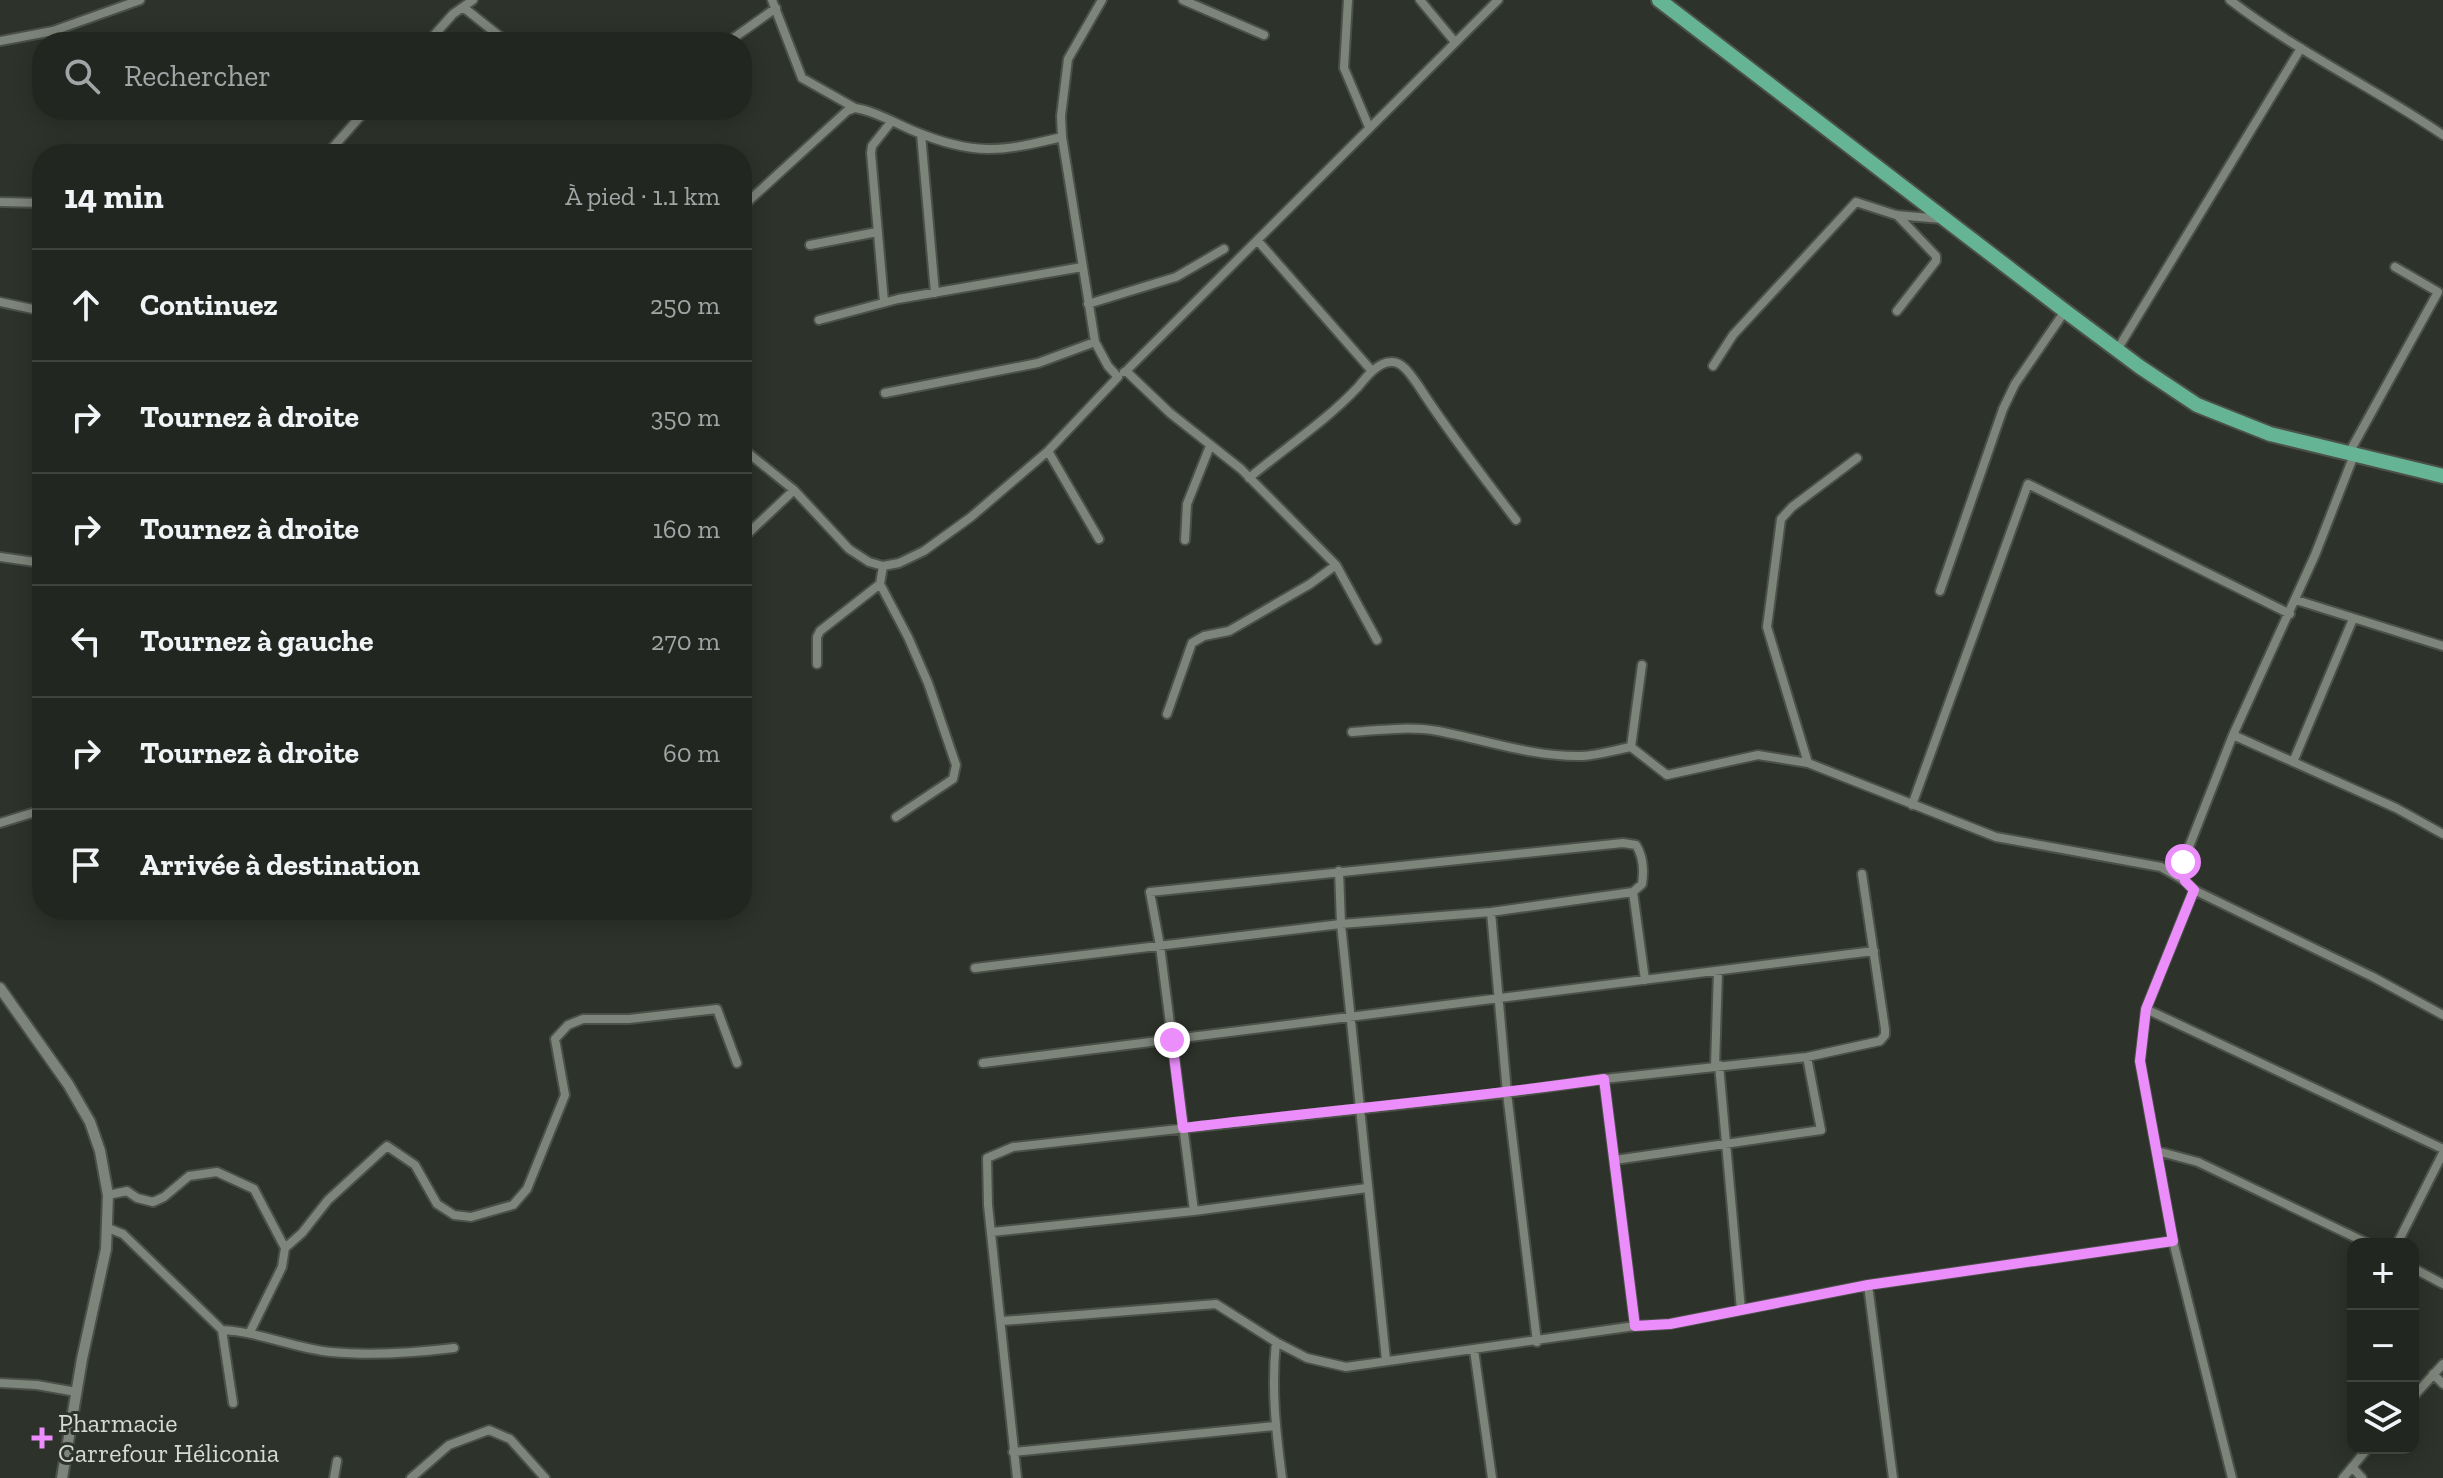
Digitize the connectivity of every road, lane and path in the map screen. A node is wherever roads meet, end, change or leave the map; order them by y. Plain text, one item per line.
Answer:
1 (140, 0) edge
2 (473, 0) edge
3 (1090, 0) edge
4 (1183, 0) edge
5 (1348, 0) edge
6 (1420, 0) edge
7 (1498, 0) edge
8 (1659, 0) edge
9 (2230, 0) edge
10 (1100, 3) edge
11 (774, 4) edge
12 (463, 7) junction
13 (48, 32) edge
14 (438, 32) edge
15 (494, 32) edge
16 (740, 32) edge
17 (32, 35) edge
18 (1264, 35) dead end
19 (0, 41) edge
20 (1455, 42) junction
21 (2301, 48) junction
22 (855, 108) junction
23 (357, 120) edge
24 (891, 122) junction
25 (1369, 127) junction
26 (921, 134) junction
27 (2443, 135) edge
28 (1062, 137) junction
29 (336, 144) edge
30 (752, 198) edge
31 (0, 202) edge
32 (32, 203) edge
33 (1896, 215) junction
34 (1947, 220) junction
35 (877, 232) junction
36 (1258, 241) junction
37 (810, 245) dead end
38 (1224, 249) dead end
39 (1082, 267) junction
40 (2395, 267) dead end
41 (935, 293) junction
42 (0, 302) edge
43 (884, 302) junction
44 (1088, 304) junction
45 (32, 309) edge
46 (1897, 311) dead end
47 (2065, 311) junction
48 (819, 320) dead end
49 (1095, 342) junction
50 (2117, 350) junction
51 (1713, 366) dead end
52 (1372, 371) junction
53 (1122, 374) junction
54 (885, 393) dead end
55 (1210, 446) junction
56 (1048, 451) junction
57 (2352, 454) junction
58 (752, 456) edge
59 (1857, 458) dead end
60 (2443, 476) edge
61 (1249, 478) junction
62 (794, 490) junction
63 (1516, 520) dead end
64 (752, 530) edge
65 (1099, 539) dead end
66 (1185, 540) dead end
67 (0, 557) edge
68 (32, 562) edge
69 (1336, 565) junction
70 (883, 566) junction
71 (880, 584) junction
72 (1940, 591) dead end
73 (2296, 600) junction
74 (2290, 614) junction
75 (2353, 619) junction
76 (1377, 640) dead end
77 (2443, 646) edge
78 (817, 664) dead end
79 (1642, 665) dead end
80 (1167, 714) dead end
81 (1352, 732) dead end
82 (2233, 735) junction
83 (1631, 747) junction
84 (2293, 762) junction
85 (1808, 763) junction
86 (1912, 805) junction
87 (32, 813) edge
88 (896, 817) dead end
89 (0, 823) edge
90 (2443, 834) edge
91 (2183, 862) junction
92 (2161, 867) junction
93 (1339, 871) junction
94 (1862, 874) dead end
95 (2185, 881) junction
96 (2194, 890) junction
97 (1633, 892) junction
98 (1491, 912) junction
99 (1341, 924) junction
100 (1160, 946) junction
101 (1874, 951) junction
102 (975, 968) dead end
103 (1718, 971) junction
104 (1645, 980) junction
105 (0, 988) edge
106 (1500, 998) junction
107 (2146, 1009) junction
108 (2443, 1015) edge
109 (1350, 1016) junction
110 (1172, 1040) junction
111 (1807, 1057) junction
112 (737, 1063) dead end
113 (983, 1063) dead end
114 (1717, 1066) junction
115 (1604, 1079) junction
116 (1507, 1093) junction
117 (1358, 1107) junction
118 (1183, 1128) junction
119 (1727, 1143) junction
120 (2157, 1151) junction
121 (2443, 1151) edge
122 (1615, 1160) junction
123 (1367, 1188) junction
124 (108, 1195) junction
125 (1194, 1211) junction
126 (108, 1228) junction
127 (992, 1232) junction
128 (2356, 1238) edge
129 (2400, 1238) edge
130 (2173, 1241) junction
131 (285, 1248) junction
132 (2419, 1271) edge
133 (2443, 1284) edge
134 (1868, 1285) junction
135 (1741, 1310) junction
136 (1002, 1321) junction
137 (1635, 1326) junction
138 (222, 1330) junction
139 (250, 1332) junction
140 (1276, 1342) junction
141 (1537, 1342) junction
142 (454, 1348) dead end
143 (1474, 1350) junction
144 (1386, 1360) junction
145 (2443, 1364) edge
146 (2433, 1374) junction
147 (0, 1383) edge
148 (2443, 1384) edge
149 (2419, 1390) edge
150 (76, 1392) junction
151 (233, 1403) dead end
152 (1275, 1426) junction
153 (1013, 1452) junction
154 (2363, 1454) edge
155 (337, 1461) dead end
156 (2352, 1467) junction
157 (62, 1478) edge
158 (334, 1478) edge
159 (411, 1478) edge
160 (545, 1478) edge
161 (1017, 1478) edge
162 (1282, 1478) edge
163 (1492, 1478) edge
164 (1893, 1478) edge
165 (2232, 1478) edge
166 (2343, 1478) edge
167 (2362, 1478) edge

1 - 13 street
2 - 12 street
3 - 10 street
4 - 18 street
5 - 25 street
6 - 20 street
7 - 20 street
8 - 34 main road
9 - 21 street
10 - 28 street
11 - 16 street
11 - 22 street
12 - 14 street
12 - 15 street
17 - 19 street
20 - 25 street
21 - 27 street
21 - 50 street
22 - 24 street
22 - 30 street
23 - 29 street
24 - 26 street
24 - 35 street
25 - 36 street
26 - 28 street
26 - 41 street
28 - 39 street
31 - 32 street
33 - 34 street
33 - 46 street
33 - 51 street
34 - 47 main road
35 - 37 street
35 - 43 street
36 - 52 street
36 - 53 street
38 - 44 street
39 - 41 street
39 - 44 street
40 - 57 street
41 - 43 street
42 - 45 street
43 - 48 street
44 - 49 street
47 - 50 main road
47 - 72 street
49 - 53 street
49 - 54 street
50 - 57 main road
52 - 61 street
52 - 63 street
53 - 55 street
53 - 56 street
55 - 61 street
55 - 66 street
56 - 65 street
56 - 70 street
57 - 60 main road
57 - 73 street
58 - 62 street
59 - 85 street
61 - 69 street
62 - 64 street
62 - 70 street
67 - 68 street
69 - 76 street
69 - 80 street
70 - 71 street
71 - 78 street
71 - 88 street
73 - 74 street
73 - 75 street
74 - 82 street
74 - 86 street
75 - 77 street
75 - 84 street
79 - 83 street
81 - 83 street
82 - 84 street
82 - 91 street
83 - 85 street
84 - 90 street
85 - 86 street
86 - 92 street
87 - 89 street
91 - 92 street
91 - 95 street
92 - 95 street
93 - 97 street
93 - 99 street
93 - 100 street
94 - 101 street
95 - 96 street
96 - 107 street
96 - 108 street
97 - 98 street
97 - 104 street
98 - 99 street
98 - 106 street
99 - 100 street
99 - 109 street
100 - 102 street
100 - 110 street
101 - 103 street
101 - 111 street
103 - 104 street
103 - 114 street
104 - 106 street
105 - 124 street
106 - 109 street
106 - 116 street
107 - 120 street
107 - 121 street
109 - 110 street
109 - 117 street
110 - 113 street
110 - 118 street
111 - 114 street
111 - 119 street
112 - 131 street
114 - 115 street
114 - 119 street
115 - 116 street
115 - 122 street
116 - 117 street
116 - 141 street
117 - 118 street
117 - 123 street
118 - 125 street
118 - 127 street
119 - 122 street
119 - 135 street
120 - 128 street
120 - 130 street
121 - 129 street
122 - 137 street
123 - 125 street
123 - 144 street
124 - 126 street
124 - 131 street
125 - 127 street
126 - 138 street
126 - 150 street
127 - 136 street
130 - 134 street
130 - 165 street
131 - 139 street
132 - 133 street
134 - 135 street
134 - 164 street
135 - 137 street
136 - 140 street
136 - 153 street
137 - 141 street
138 - 139 street
138 - 151 street
139 - 142 street
140 - 144 street
140 - 152 street
141 - 143 street
143 - 144 street
143 - 163 street
145 - 146 street
146 - 148 street
146 - 149 street
147 - 150 street
150 - 157 street
152 - 153 street
152 - 162 street
153 - 161 street
154 - 156 street
155 - 158 street
156 - 166 street
156 - 167 street
159 - 160 street

